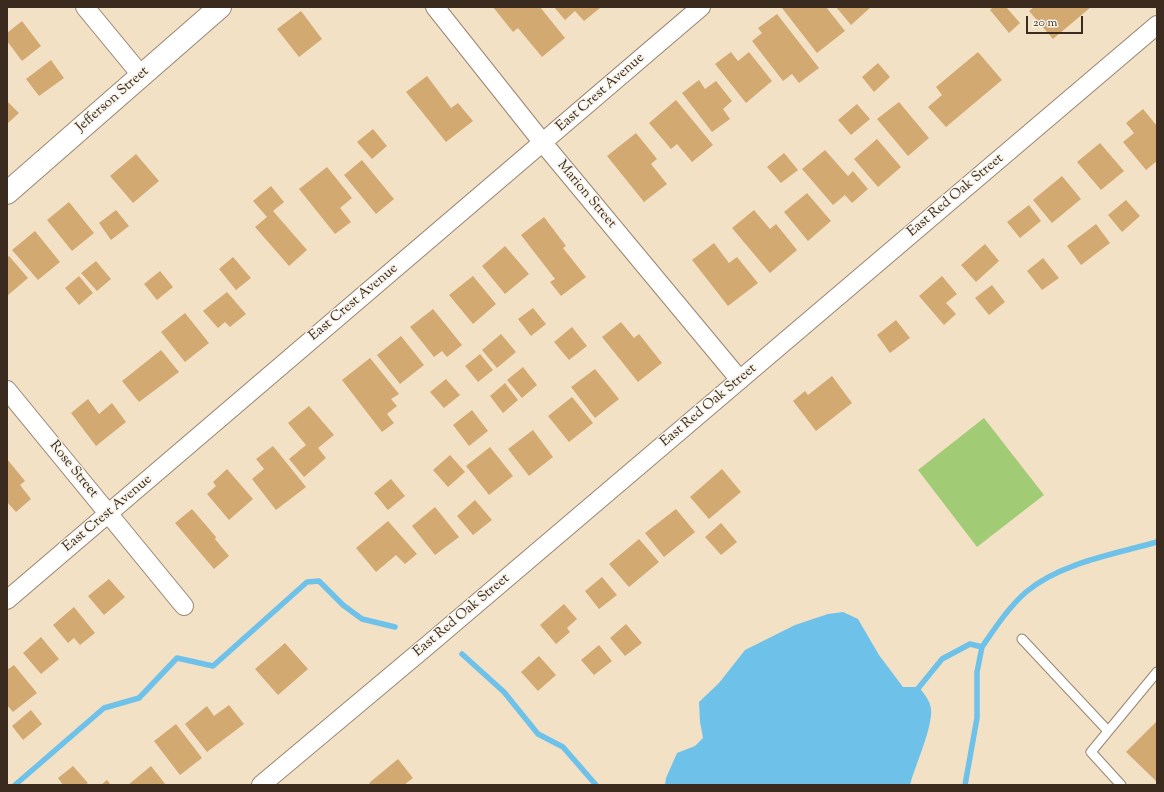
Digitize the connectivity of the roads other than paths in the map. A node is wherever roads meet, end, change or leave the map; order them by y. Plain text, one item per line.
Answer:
1 (85, 7) edge
2 (220, 7) edge
3 (435, 7) edge
4 (701, 7) edge
5 (1157, 25) edge
6 (141, 75) junction
7 (543, 143) junction
8 (7, 193) edge
9 (740, 380) junction
10 (7, 390) edge
11 (108, 513) junction
12 (7, 600) edge
13 (184, 606) dead end
14 (1022, 639) dead end
15 (1157, 672) edge
16 (1108, 731) junction
17 (260, 785) edge
18 (1121, 785) edge

1 - 6 street
2 - 6 street, Jefferson Street
3 - 7 street, Marion Street
4 - 7 street, East Crest Avenue
5 - 9 street, East Red Oak Street
6 - 8 street, Jefferson Street
7 - 9 street, Marion Street
7 - 11 street, East Crest Avenue
9 - 17 street, East Red Oak Street
10 - 11 street, Rose Street
11 - 12 street, East Crest Avenue
11 - 13 street, Rose Street
14 - 16 lane
15 - 16 lane
16 - 18 lane

